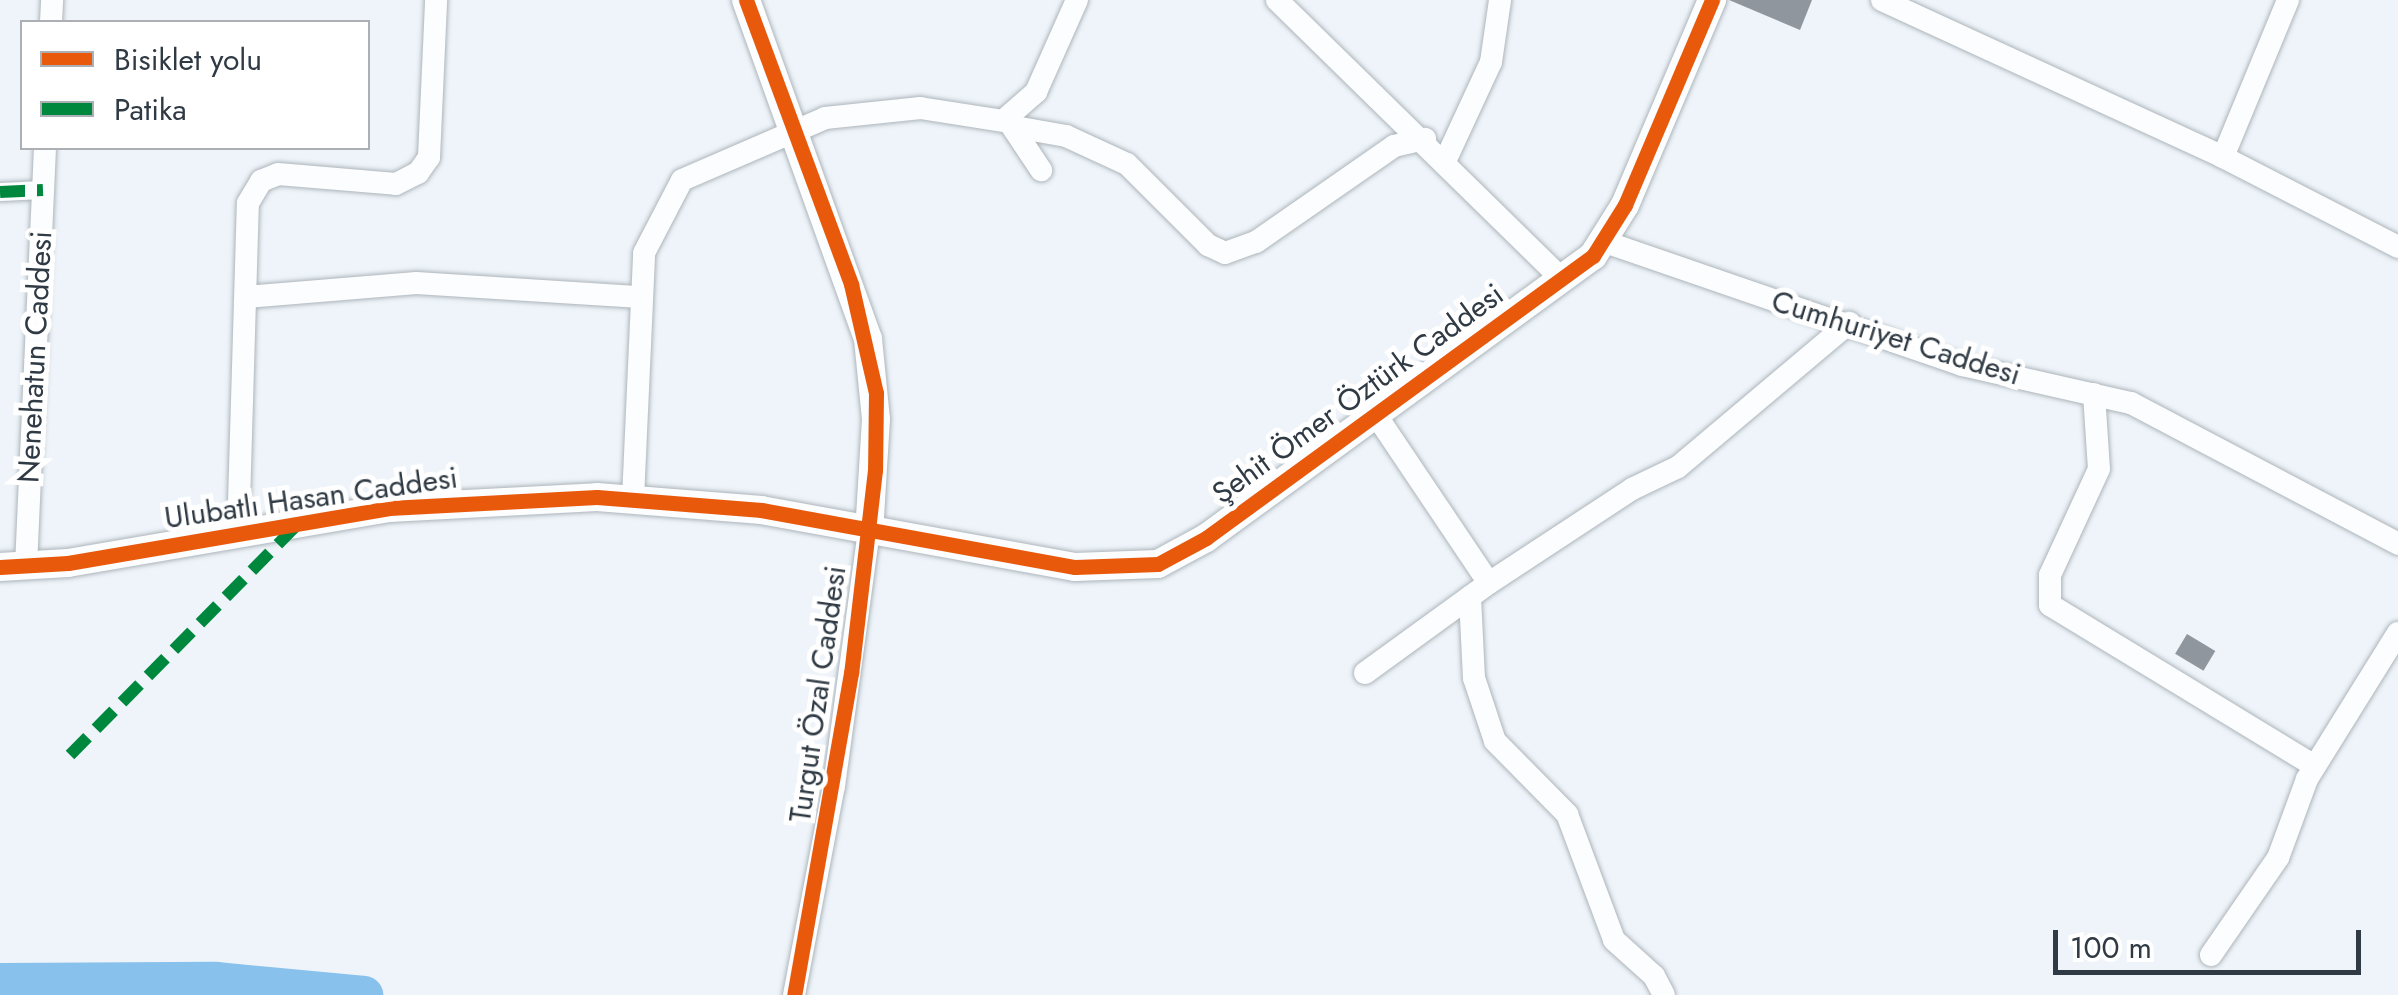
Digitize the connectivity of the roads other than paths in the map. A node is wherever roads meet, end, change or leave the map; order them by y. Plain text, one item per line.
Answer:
1 (436, 0) edge
2 (746, 0) edge
3 (1077, 0) edge
4 (1278, 0) edge
5 (1500, 0) edge
6 (1712, 0) edge
7 (1882, 0) edge
8 (2288, 0) edge
9 (1010, 124) junction
10 (796, 128) junction
11 (1426, 139) junction
12 (45, 150) edge
13 (2223, 157) junction
14 (1446, 159) junction
15 (1041, 170) dead end
16 (43, 190) junction
17 (0, 192) edge
18 (1604, 242) junction
19 (2396, 242) edge
20 (1562, 280) junction
21 (246, 296) junction
22 (640, 298) junction
23 (1848, 323) junction
24 (2094, 394) junction
25 (1376, 415) junction
26 (633, 498) junction
27 (869, 532) junction
28 (238, 536) junction
29 (2398, 544) edge
30 (13, 567) edge
31 (1480, 590) junction
32 (2398, 632) edge
33 (1366, 673) dead end
34 (2316, 766) junction
35 (2210, 955) dead end
36 (794, 995) edge
37 (1664, 995) edge

1 - 21 street
2 - 10 street, Turgut Özal Caddesi
3 - 9 street
4 - 11 street
5 - 14 street
6 - 18 street, Şehit Ömer Öztürk Caddesi
7 - 13 street
8 - 13 street
9 - 10 street
9 - 11 street
9 - 15 street
10 - 22 street
10 - 27 street, Turgut Özal Caddesi
11 - 14 street
12 - 16 street, Nenehatun Caddesi
13 - 19 street
14 - 20 street
16 - 17 street
16 - 30 street, Nenehatun Caddesi
18 - 20 street, Şehit Ömer Öztürk Caddesi
18 - 23 street, Cumhuriyet Caddesi
20 - 25 street, Şehit Ömer Öztürk Caddesi
21 - 22 street
21 - 28 street
22 - 26 street
23 - 24 street, Cumhuriyet Caddesi
23 - 31 street
24 - 29 street, Cumhuriyet Caddesi
24 - 34 street
25 - 27 street, Şehit Ömer Öztürk Caddesi
25 - 31 street
26 - 27 street, Ulubatlı Hasan Caddesi
26 - 28 street, Ulubatlı Hasan Caddesi
27 - 36 street, Turgut Özal Caddesi
28 - 30 street, Ulubatlı Hasan Caddesi
31 - 33 street
31 - 37 street
32 - 34 street
34 - 35 street

